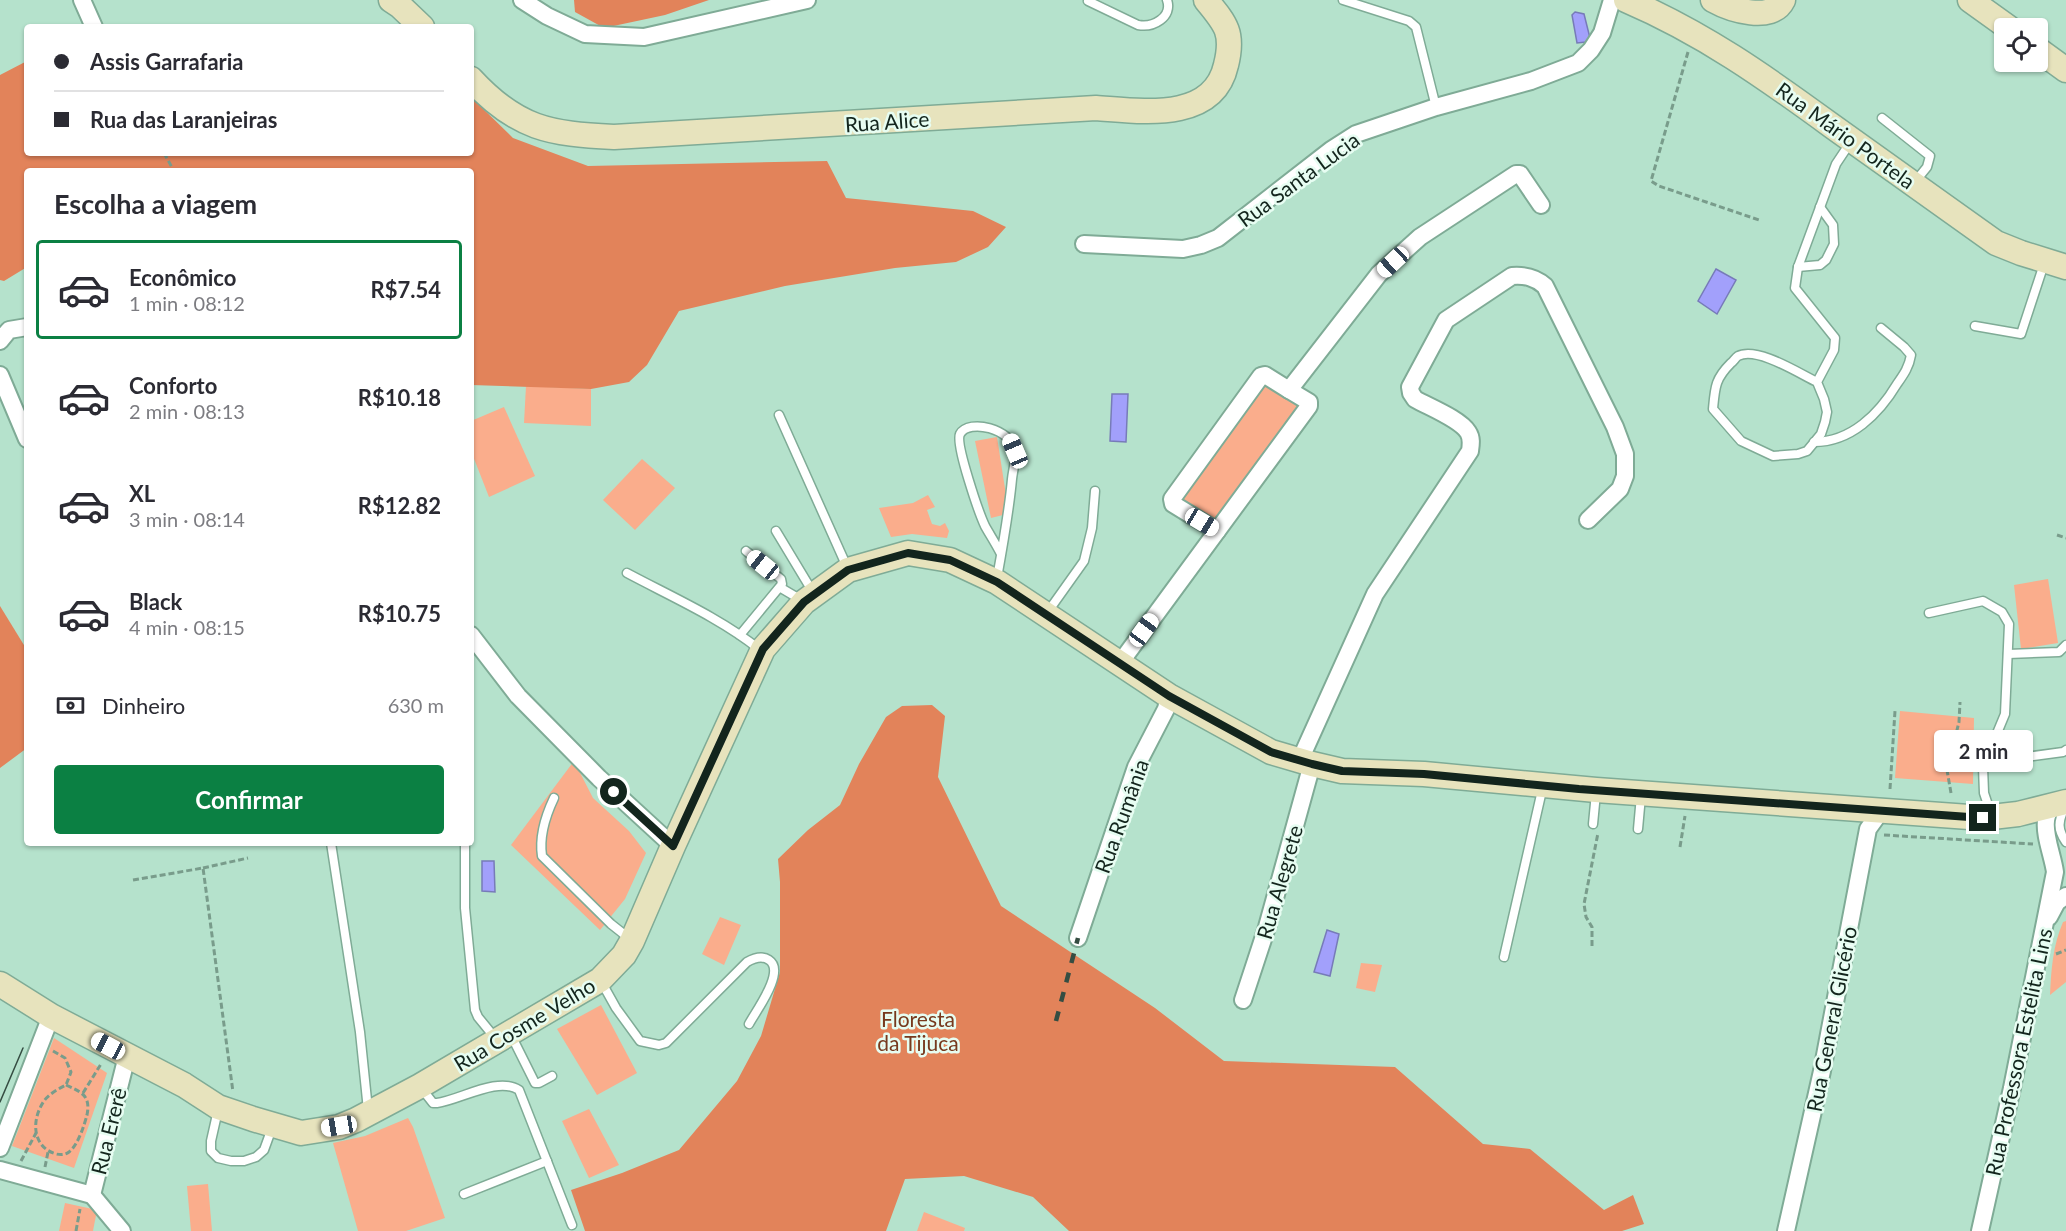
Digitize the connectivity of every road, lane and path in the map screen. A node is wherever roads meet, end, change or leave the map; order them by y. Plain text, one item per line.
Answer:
1 (82, 0) edge
2 (391, 0) edge
3 (522, 0) edge
4 (807, 0) edge
5 (1167, 0) edge
6 (1206, 0) edge
7 (1343, 0) edge
8 (1612, 0) edge
9 (1626, 0) edge
10 (1713, 0) edge
11 (1783, 0) edge
12 (1970, 0) edge
13 (1088, 1) edge
14 (1995, 18) edge
15 (93, 24) edge
16 (419, 24) edge
17 (1694, 33) junction
18 (2048, 57) edge
19 (2066, 70) edge
20 (474, 83) edge
21 (1436, 107) junction
22 (1882, 118) dead end
23 (1852, 140) junction
24 (1914, 183) junction
25 (1540, 205) dead end
26 (1820, 207) junction
27 (1759, 220) dead end
28 (1084, 244) dead end
29 (2055, 263) edge
30 (1798, 267) junction
31 (1975, 326) dead end
32 (24, 328) edge
33 (1881, 328) dead end
34 (0, 341) edge
35 (0, 375) edge
36 (1817, 382) junction
37 (1289, 390) junction
38 (779, 415) dead end
39 (24, 433) edge
40 (1814, 442) junction
41 (1095, 491) dead end
42 (1588, 520) dead end
43 (776, 531) dead end
44 (1217, 531) junction
45 (2057, 535) dead end
46 (2066, 538) edge
47 (746, 550) dead end
48 (1001, 554) junction
49 (848, 570) junction
50 (627, 573) dead end
51 (997, 582) junction
52 (781, 588) junction
53 (809, 598) junction
54 (1929, 613) dead end
55 (1046, 614) junction
56 (740, 634) junction
57 (474, 639) edge
58 (2066, 645) edge
59 (762, 651) junction
60 (2008, 654) junction
61 (1119, 663) junction
62 (1169, 696) junction
63 (1960, 702) dead end
64 (1895, 711) dead end
65 (1990, 750) junction
66 (2066, 750) edge
67 (1306, 762) junction
68 (1543, 786) junction
69 (1596, 790) junction
70 (1641, 792) junction
71 (1951, 793) dead end
72 (554, 798) dead end
73 (1885, 800) junction
74 (2061, 804) edge
75 (1686, 808) dead end
76 (2018, 814) junction
77 (1992, 818) junction
78 (1596, 824) joint
79 (1638, 829) dead end
80 (1884, 835) dead end
81 (2040, 841) junction
82 (2066, 842) edge
83 (331, 846) edge
84 (465, 846) edge
85 (673, 846) junction
86 (1680, 847) dead end
87 (248, 858) dead end
88 (203, 868) junction
89 (133, 880) dead end
90 (2066, 896) edge
91 (2044, 925) junction
92 (1078, 938) dead end
93 (632, 941) junction
94 (1592, 946) dead end
95 (1504, 957) dead end
96 (600, 980) junction
97 (1, 986) edge
98 (1243, 1000) dead end
99 (51, 1016) junction
100 (749, 1024) dead end
101 (503, 1036) junction
102 (40, 1042) junction
103 (118, 1051) junction
104 (552, 1076) dead end
105 (66, 1085) junction
106 (420, 1086) junction
107 (83, 1093) junction
108 (226, 1109) junction
109 (368, 1113) junction
110 (273, 1125) junction
111 (36, 1134) junction
112 (0, 1148) edge
113 (547, 1161) junction
114 (7, 1171) edge
115 (464, 1194) dead end
116 (92, 1195) junction
117 (572, 1225) dead end
118 (122, 1231) edge
119 (1786, 1231) edge
120 (1980, 1231) edge

1 - 15 street
2 - 16 main road
3 - 4 street
5 - 13 lane
6 - 20 main road, Rua Alice
7 - 21 lane
8 - 21 street, Rua Santa Lucia
9 - 17 main road, Rua Mário Portela
10 - 11 main road
12 - 14 main road
17 - 23 main road, Rua Mário Portela
17 - 27 path
18 - 19 main road
21 - 28 street, Rua Santa Lucia
22 - 24 lane
23 - 24 main road, Rua Mário Portela
23 - 26 lane
24 - 29 main road, Rua Mário Portela
25 - 37 street
26 - 30 lane
26 - 30 lane
29 - 31 lane
30 - 36 lane
32 - 34 street
33 - 40 lane
35 - 39 street
36 - 40 lane
36 - 40 lane
37 - 44 street
37 - 44 street
38 - 49 lane
41 - 55 lane
42 - 67 street, Rua Alegrete
43 - 53 lane
44 - 61 street
45 - 46 path
47 - 52 lane
48 - 48 lane
48 - 51 lane
49 - 51 main road, Rua Cosme Velho
49 - 53 main road, Rua Cosme Velho
50 - 56 lane
51 - 55 main road, Rua Cosme Velho
52 - 53 lane
52 - 56 lane
53 - 59 main road, Rua Cosme Velho
54 - 60 lane
55 - 61 main road, Rua Cosme Velho
56 - 59 lane
57 - 85 street
58 - 60 lane
59 - 85 main road, Rua Cosme Velho
60 - 65 lane
61 - 62 main road, Rua Cosme Velho
62 - 67 main road, Rua Cosme Velho
62 - 92 street, Rua Rumânia
63 - 71 path
64 - 73 path
65 - 66 lane
65 - 77 lane
67 - 68 main road, Rua Cosme Velho
67 - 98 street, Rua Alegrete
68 - 69 main road, Rua Cosme Velho
68 - 95 lane
69 - 70 main road, Rua Cosme Velho
69 - 78 lane
70 - 73 main road, Rua Cosme Velho
70 - 79 lane
72 - 93 lane
73 - 77 main road, Rua Cosme Velho
73 - 119 street, Rua General Glicério
74 - 76 main road, Rua Cosme Velho
74 - 81 street, Rua Professora Estelita Lins
74 - 82 lane
75 - 86 path
76 - 77 main road, Rua Cosme Velho
76 - 81 street
78 - 94 path
80 - 81 path
81 - 91 street, Rua Professora Estelita Lins
83 - 109 lane
84 - 101 lane
85 - 93 main road, Rua Cosme Velho
87 - 88 path
88 - 89 path
88 - 108 path
90 - 91 street
91 - 120 street, Rua Professora Estelita Lins
93 - 96 main road, Rua Cosme Velho
96 - 100 lane
96 - 101 main road, Rua Cosme Velho
97 - 99 main road, Rua Cosme Velho
99 - 102 street
99 - 103 main road, Rua Cosme Velho
101 - 104 lane
101 - 106 main road, Rua Cosme Velho
102 - 105 path
102 - 112 street
103 - 107 path
103 - 108 main road, Rua Cosme Velho
103 - 116 street, Rua Ererê
105 - 107 path
105 - 111 path
106 - 109 main road, Rua Cosme Velho
106 - 113 lane
107 - 111 path
108 - 110 main road, Rua Cosme Velho
108 - 110 lane
109 - 110 main road, Rua Cosme Velho
111 - 114 path
113 - 115 lane
113 - 117 lane
114 - 116 street
116 - 118 street, Rua Ererê

